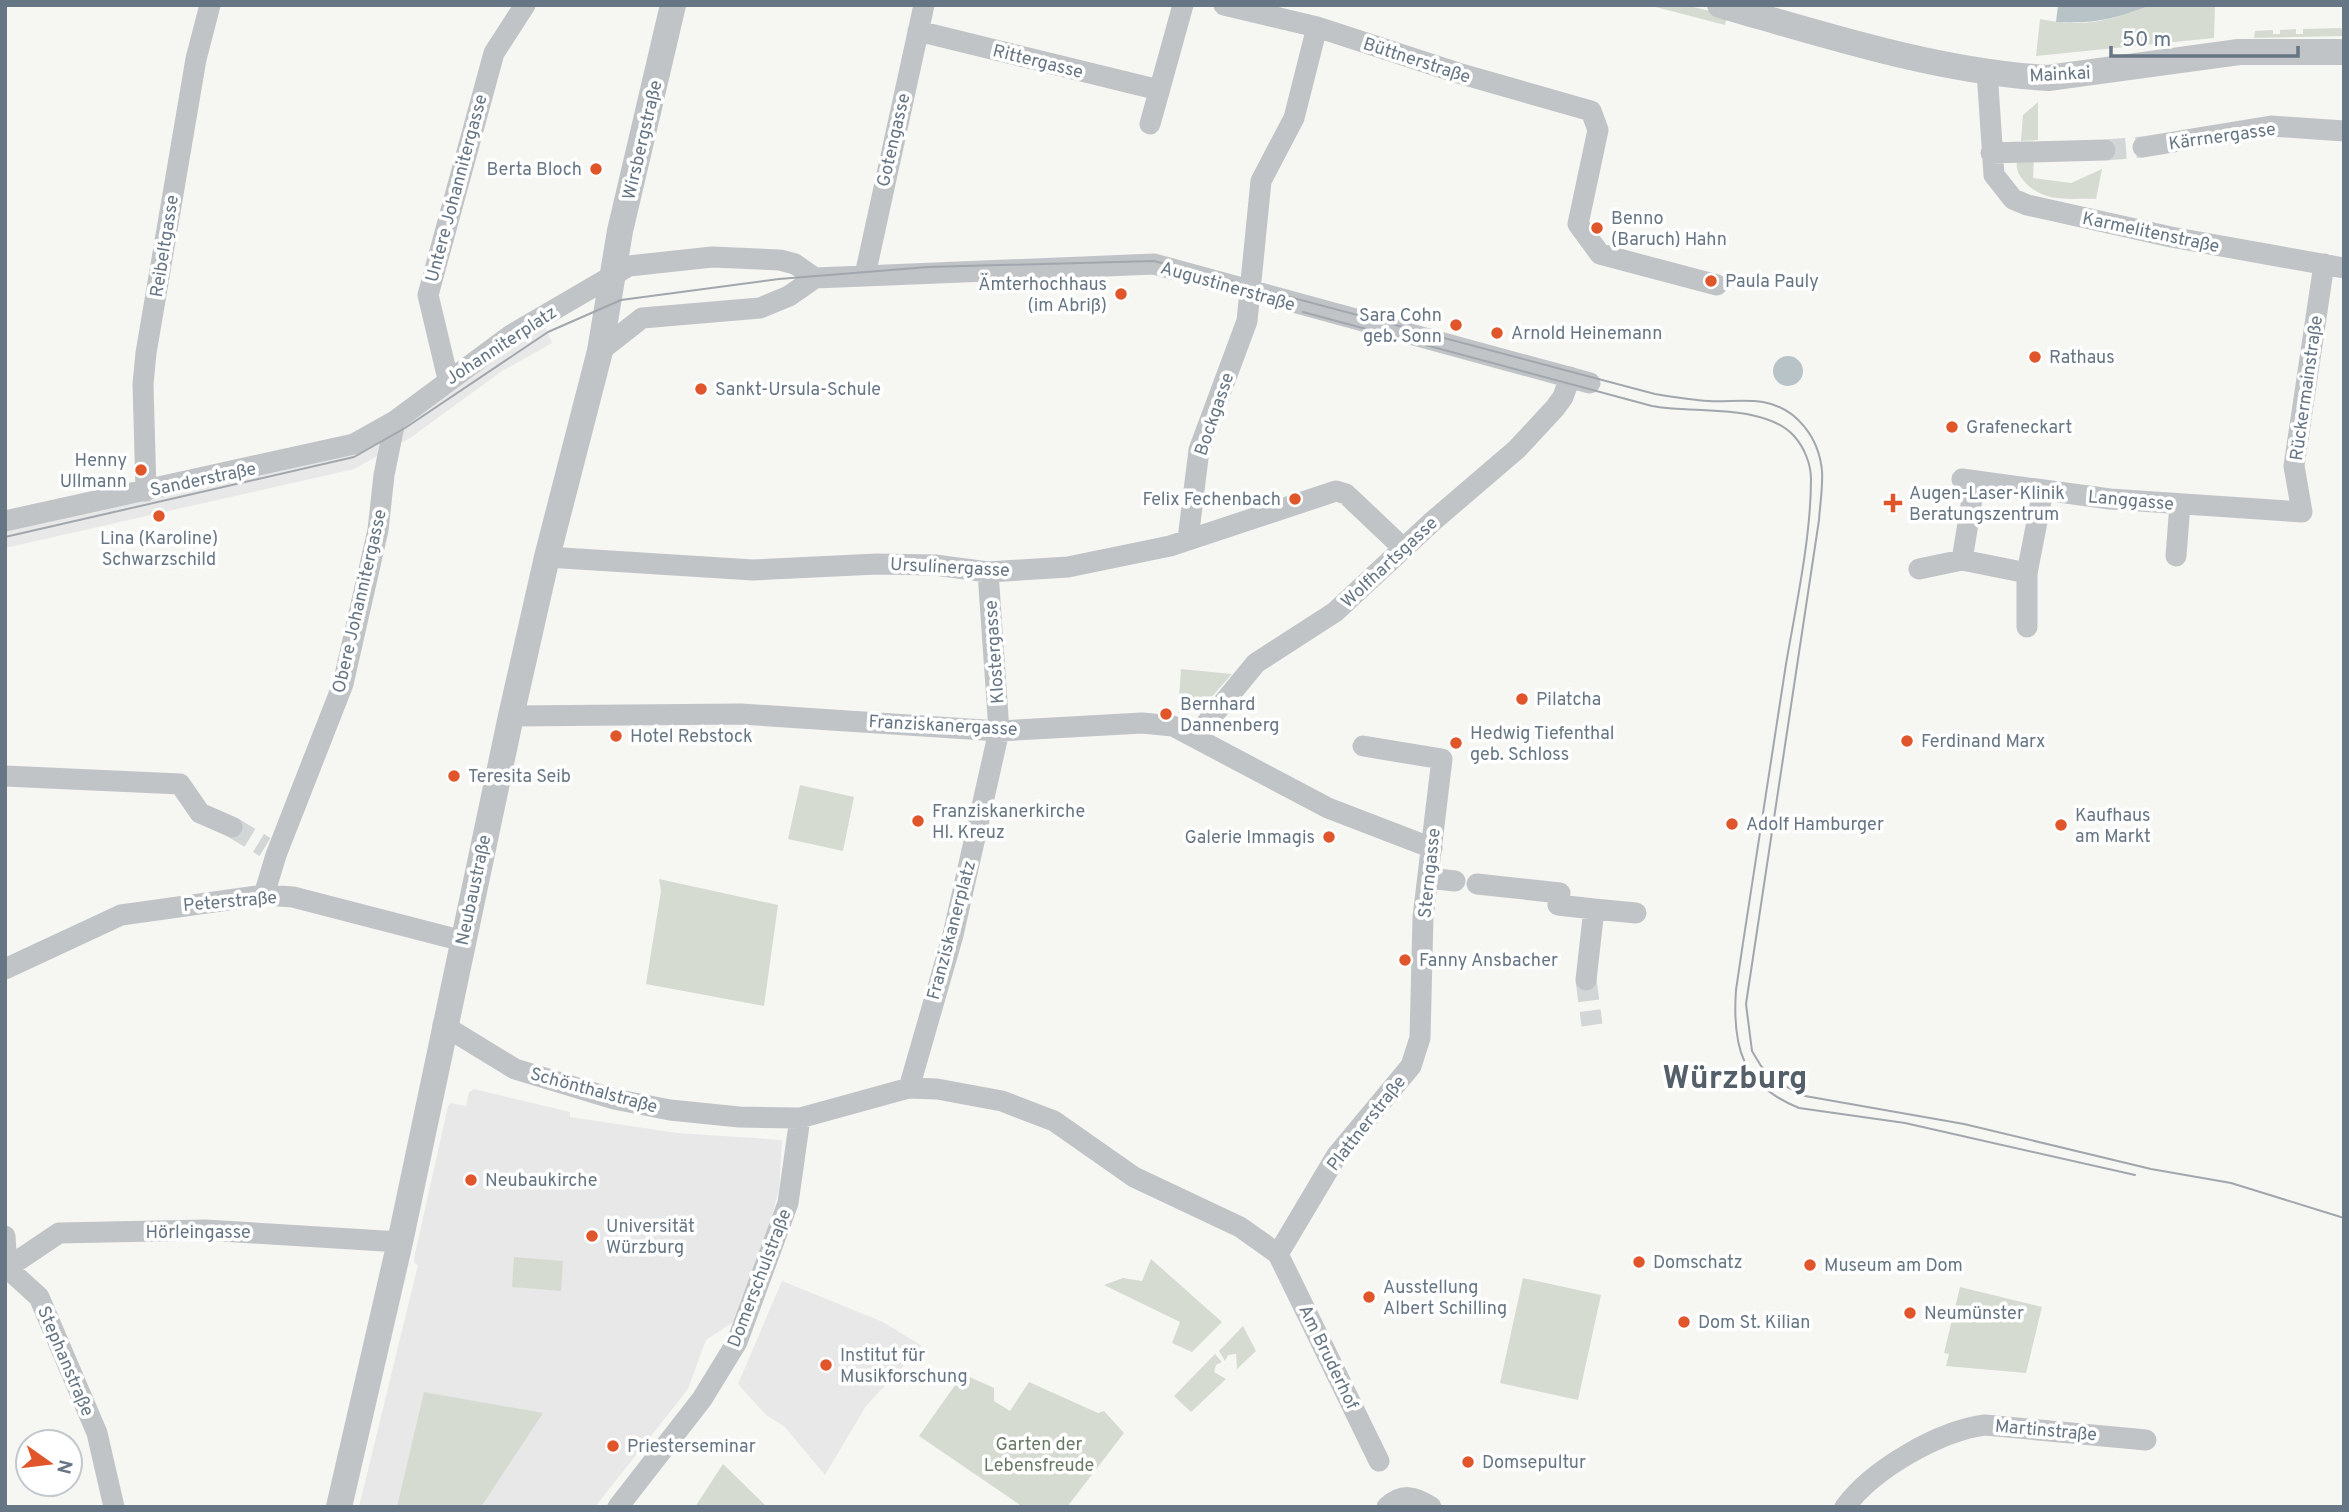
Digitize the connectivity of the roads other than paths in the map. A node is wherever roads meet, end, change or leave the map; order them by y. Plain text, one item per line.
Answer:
1 (210, 5) edge
2 (525, 5) edge
3 (673, 5) edge
4 (924, 5) edge
5 (1183, 5) edge
6 (1224, 5) edge
7 (1720, 5) edge
8 (1317, 27) junction
9 (918, 31) junction
10 (2344, 52) edge
11 (1987, 71) junction
12 (1159, 90) junction
13 (1150, 124) dead end
14 (2344, 131) edge
15 (2143, 147) tunnel mouth
16 (2105, 150) tunnel mouth
17 (1991, 153) junction
18 (2334, 266) edge
19 (865, 275) junction
20 (612, 276) junction
21 (816, 278) junction
22 (1717, 285) dead end
23 (1249, 292) junction
24 (600, 351) junction
25 (448, 379) junction
26 (1580, 380) joint
27 (395, 421) junction
28 (146, 491) junction
29 (2043, 491) junction
30 (2180, 505) junction
31 (2302, 512) joint
32 (5, 520) edge
33 (1188, 539) junction
34 (1404, 549) junction
35 (2176, 556) dead end
36 (547, 557) junction
37 (1962, 560) junction
38 (1919, 569) dead end
39 (988, 572) junction
40 (2026, 573) junction
41 (2027, 627) dead end
42 (511, 716) junction
43 (999, 731) junction
44 (1196, 736) junction
45 (1363, 746) dead end
46 (5, 776) edge
47 (232, 827) tunnel mouth
48 (1432, 848) junction
49 (1428, 878) junction
50 (1455, 881) dead end
51 (1477, 884) dead end
52 (264, 895) junction
53 (1594, 909) junction
54 (1636, 913) dead end
55 (463, 941) junction
56 (5, 969) edge
57 (1586, 980) tunnel mouth
58 (443, 1025) junction
59 (1411, 1066) joint
60 (909, 1088) junction
61 (800, 1118) junction
62 (5, 1236) edge
63 (400, 1242) junction
64 (1278, 1254) junction
65 (6, 1268) edge
66 (2146, 1440) dead end
67 (1379, 1461) dead end
68 (1392, 1497) edge
69 (114, 1507) edge
70 (339, 1507) edge
71 (618, 1507) edge
72 (1431, 1507) edge
73 (1845, 1507) edge

1 - 28 street, Reibeltgasse
2 - 25 street, Untere Johannitergasse
3 - 20 street, Wirsbergstraße
4 - 9 street, Gotengasse
5 - 12 street
6 - 8 street, Büttnerstraße
7 - 11 street, Mainkai
8 - 22 street, Büttnerstraße
8 - 23 street, Bockgasse
9 - 12 street, Rittergasse
9 - 19 street, Gotengasse
10 - 11 street, Mainkai
11 - 17 street, Karmelitenstraße
12 - 13 street
14 - 15 street, Kärrnergasse
16 - 17 street
17 - 18 street, Karmelitenstraße
18 - 31 street, Rückermainstraße
19 - 21 street, Augustinerstraße
19 - 23 street, Augustinerstraße
20 - 21 street
20 - 24 street, Neubaustraße
20 - 25 street, Johanniterplatz
21 - 24 street, Augustinerstraße
23 - 26 street, Augustinerstraße
23 - 33 street, Bockgasse
24 - 36 street, Neubaustraße
25 - 27 street, Johanniterplatz
26 - 34 street, Wolfhartsgasse
27 - 28 street, Sanderstraße
27 - 52 street, Obere Johannitergasse
28 - 32 street, Sanderstraße
29 - 30 street, Langgasse
29 - 37 street, Langgasse
29 - 40 street
30 - 31 street, Langgasse
30 - 35 street
33 - 34 street, Ursulinergasse
33 - 39 street, Ursulinergasse
34 - 44 street, Wolfhartsgasse
36 - 39 street, Ursulinergasse
36 - 42 street, Neubaustraße
37 - 38 street
37 - 40 street
39 - 43 street, Klostergasse
40 - 41 street
42 - 43 street, Franziskanergasse
42 - 55 street, Neubaustraße
43 - 44 street, Franziskanergasse
43 - 60 street, Franziskanerplatz
44 - 48 street, Franziskanergasse
45 - 48 street, Sterngasse
46 - 47 street
48 - 49 street, Sterngasse
49 - 50 street
49 - 59 street, Sterngasse
51 - 53 street
52 - 55 street, Peterstraße
52 - 56 street, Peterstraße
53 - 54 street
53 - 57 street
55 - 58 street, Neubaustraße
58 - 61 street, Schönthalstraße
58 - 63 street, Neubaustraße
59 - 64 street, Plattnerstraße
60 - 61 street
60 - 64 street
61 - 71 street, Domerschulstraße
62 - 65 street
63 - 65 street, Hörleingasse
63 - 70 street, Neubaustraße
64 - 67 street, Am Bruderhof
65 - 69 street, Stephanstraße
66 - 73 street, Martinstraße
68 - 72 street

